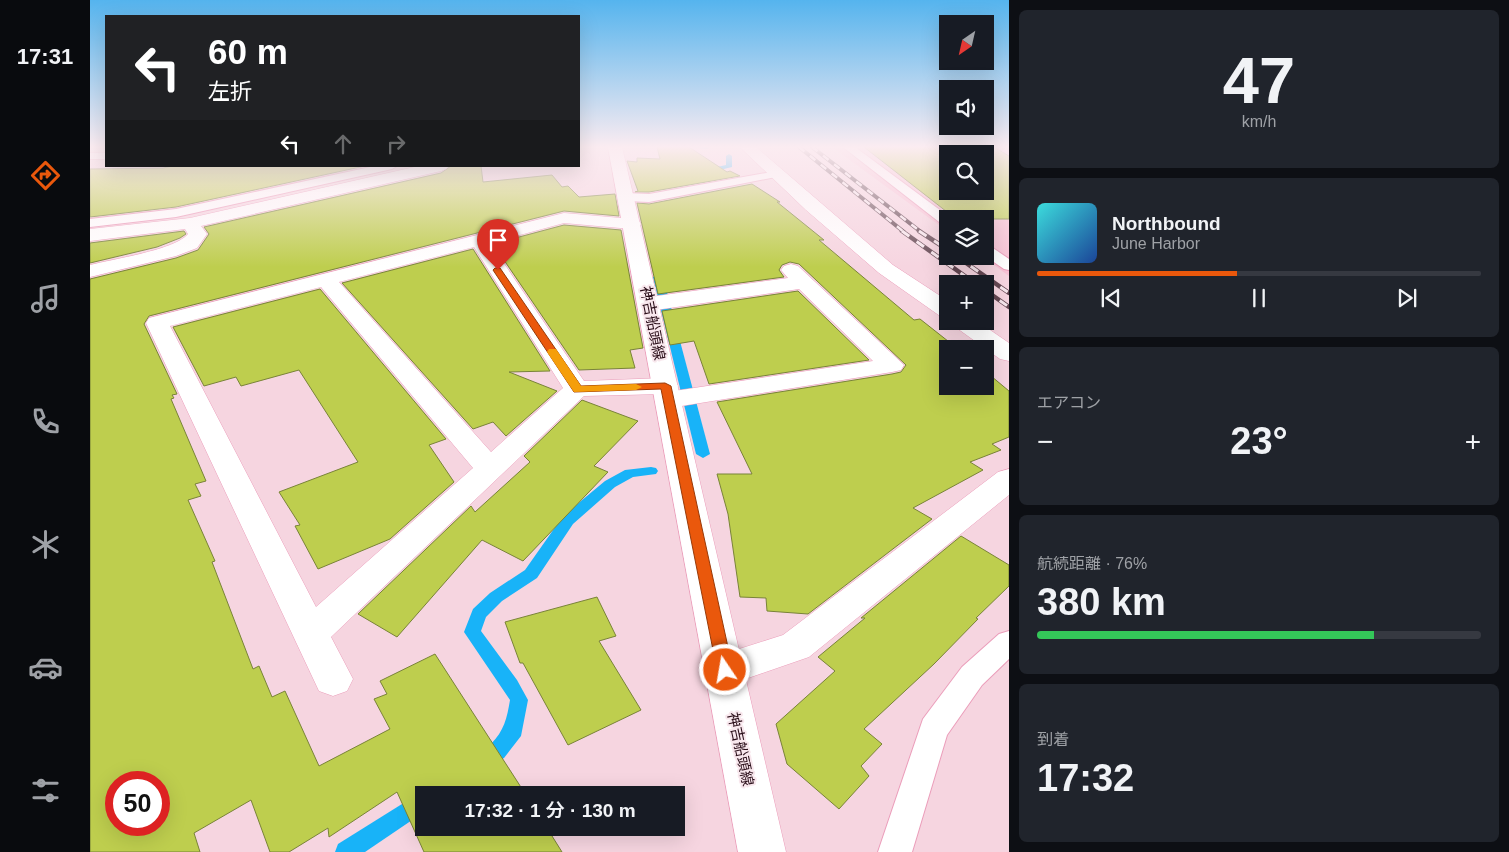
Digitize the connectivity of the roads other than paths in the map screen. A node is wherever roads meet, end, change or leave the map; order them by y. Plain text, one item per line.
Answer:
1 (297, 187) edge
2 (350, 187) edge
3 (624, 187) edge
4 (708, 187) edge
5 (791, 187) edge
6 (901, 187) edge
7 (629, 211) junction
8 (939, 215) edge
9 (90, 223) edge
10 (190, 223) junction
11 (90, 235) edge
12 (478, 240) junction
13 (994, 255) edge
14 (1009, 266) edge
15 (90, 271) edge
16 (325, 279) junction
17 (649, 304) junction
18 (939, 305) edge
19 (975, 330) edge
20 (1009, 354) edge
21 (578, 390) junction
22 (667, 393) junction
23 (490, 470) junction
24 (1009, 479) edge
25 (311, 633) junction
26 (1009, 642) edge
27 (725, 670) junction
28 (333, 679) dead end
29 (762, 852) edge
30 (895, 852) edge

1 - 9 lane
2 - 10 street
3 - 7 street, 神吉船頭線
4 - 7 lane
5 - 18 street
6 - 8 lane
7 - 12 street
7 - 17 street, 神吉船頭線
10 - 11 street
10 - 15 street
12 - 16 street
12 - 21 street
13 - 14 lane
16 - 23 street
16 - 25 street
17 - 22 street, 神吉船頭線
17 - 22 street
19 - 20 street
21 - 22 street
21 - 23 street
22 - 27 street, 神吉船頭線
23 - 25 street
24 - 27 street
25 - 28 street
26 - 30 lane
27 - 29 street, 神吉船頭線

